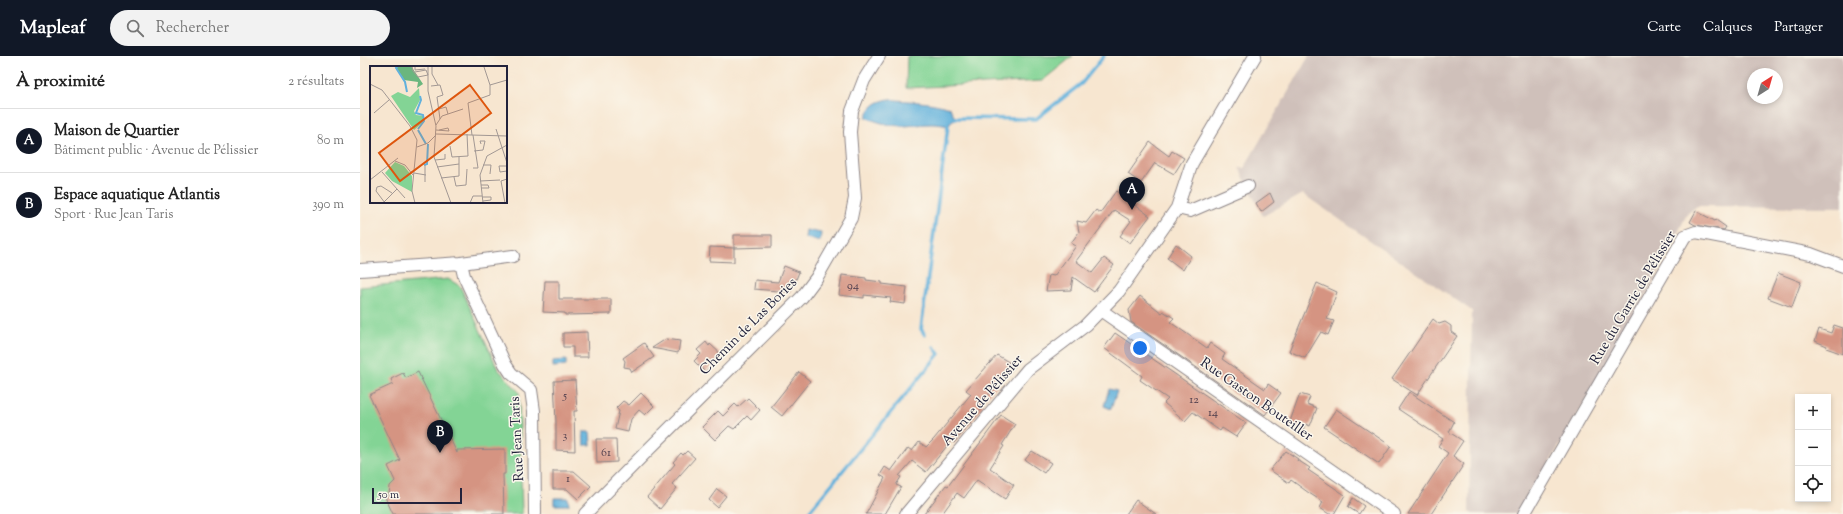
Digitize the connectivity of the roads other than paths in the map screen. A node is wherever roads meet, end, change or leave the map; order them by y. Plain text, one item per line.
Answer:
1 (879, 56) edge
2 (1255, 56) edge
3 (1248, 186) dead end
4 (1177, 208) junction
5 (513, 256) dead end
6 (461, 263) junction
7 (1843, 266) edge
8 (360, 270) edge
9 (1102, 311) junction
10 (536, 514) edge
11 (585, 514) edge
12 (906, 514) edge
13 (1394, 514) edge
14 (1524, 514) edge

1 - 11 street, Chemin de Las Bories
2 - 4 street, Avenue de Pélissier
3 - 4 street
4 - 9 street, Avenue de Pélissier
5 - 6 street
6 - 8 street
6 - 10 street, Rue Jean Taris
7 - 14 street, Rue du Garric de Pélissier
9 - 12 street, Avenue de Pélissier
9 - 13 street, Rue Gaston Bouteiller

